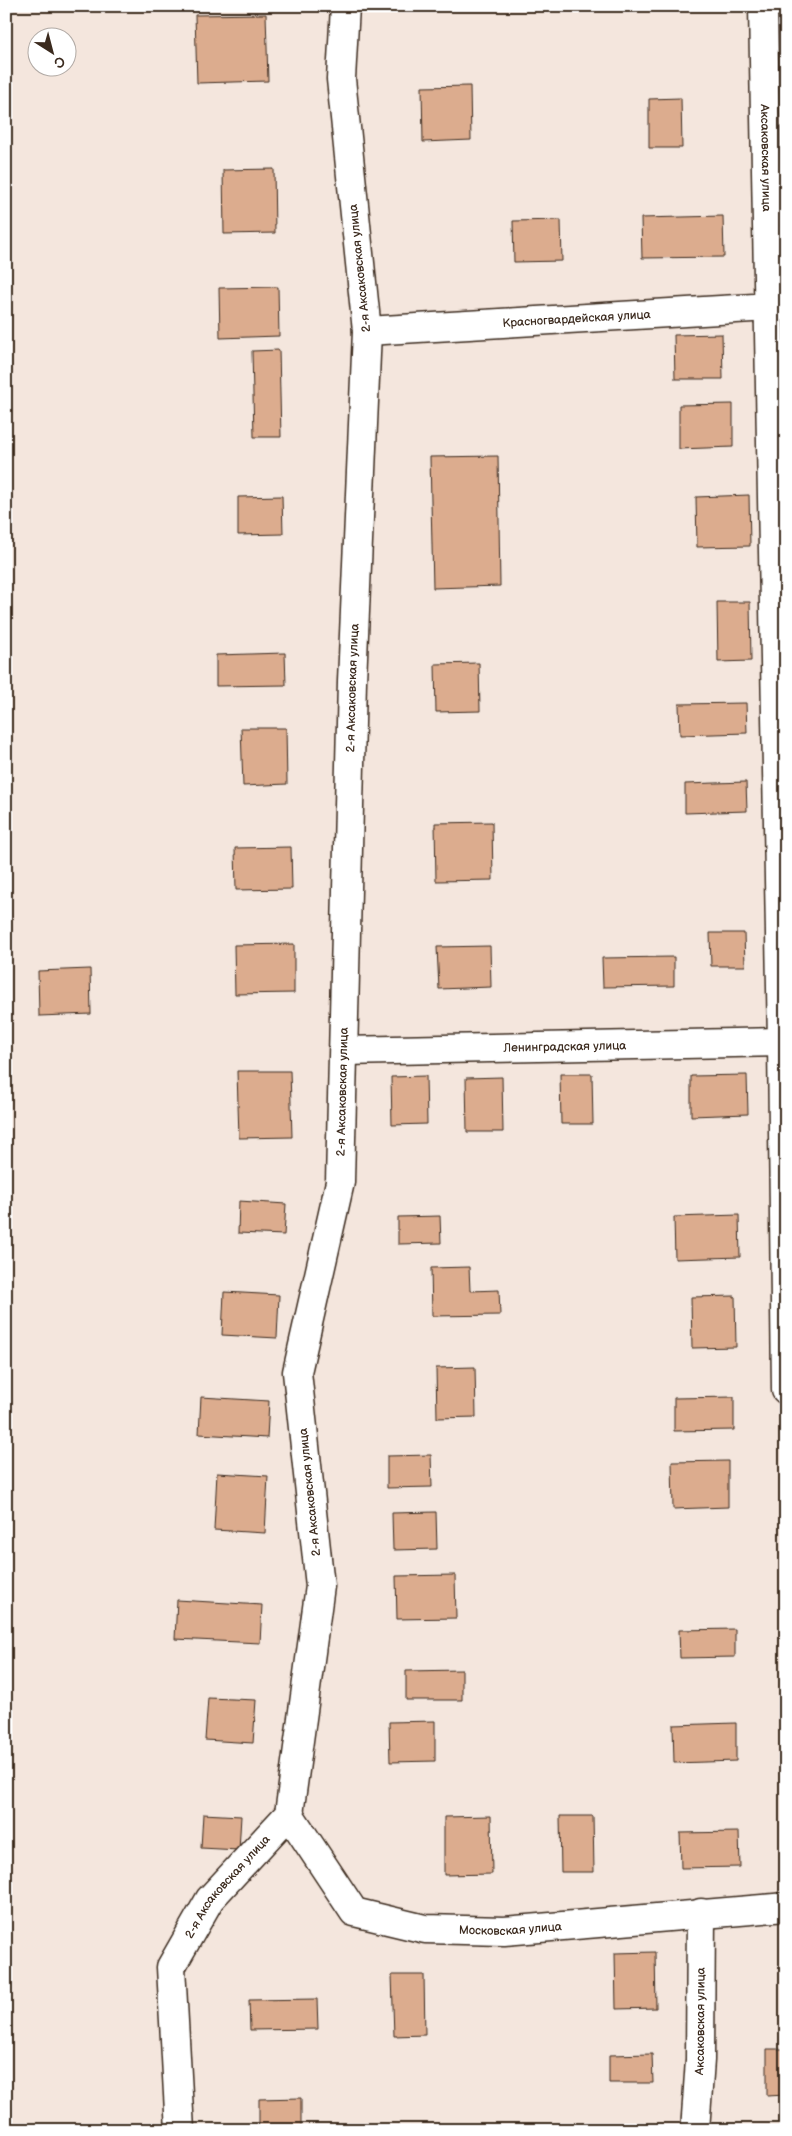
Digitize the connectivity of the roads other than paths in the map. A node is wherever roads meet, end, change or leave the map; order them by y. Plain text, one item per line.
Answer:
1 (345, 6) edge
2 (764, 6) edge
3 (778, 306) edge
4 (367, 331) junction
5 (784, 1042) edge
6 (344, 1050) junction
7 (786, 1390) edge
8 (289, 1814) junction
9 (786, 1907) edge
10 (701, 1913) junction
11 (180, 2130) edge
12 (695, 2130) edge

1 - 4 street, 2-я Аксаковская улица
2 - 3 street, Аксаковская улица
3 - 4 street, Красногвардейская улица
3 - 5 street, Аксаковская улица
4 - 6 street, 2-я Аксаковская улица
5 - 6 street, Ленинградская улица
5 - 7 street, Аксаковская улица
6 - 8 street, 2-я Аксаковская улица
8 - 10 street, Московская улица
8 - 11 street, 2-я Аксаковская улица
9 - 10 street, Московская улица
10 - 12 street, Аксаковская улица

